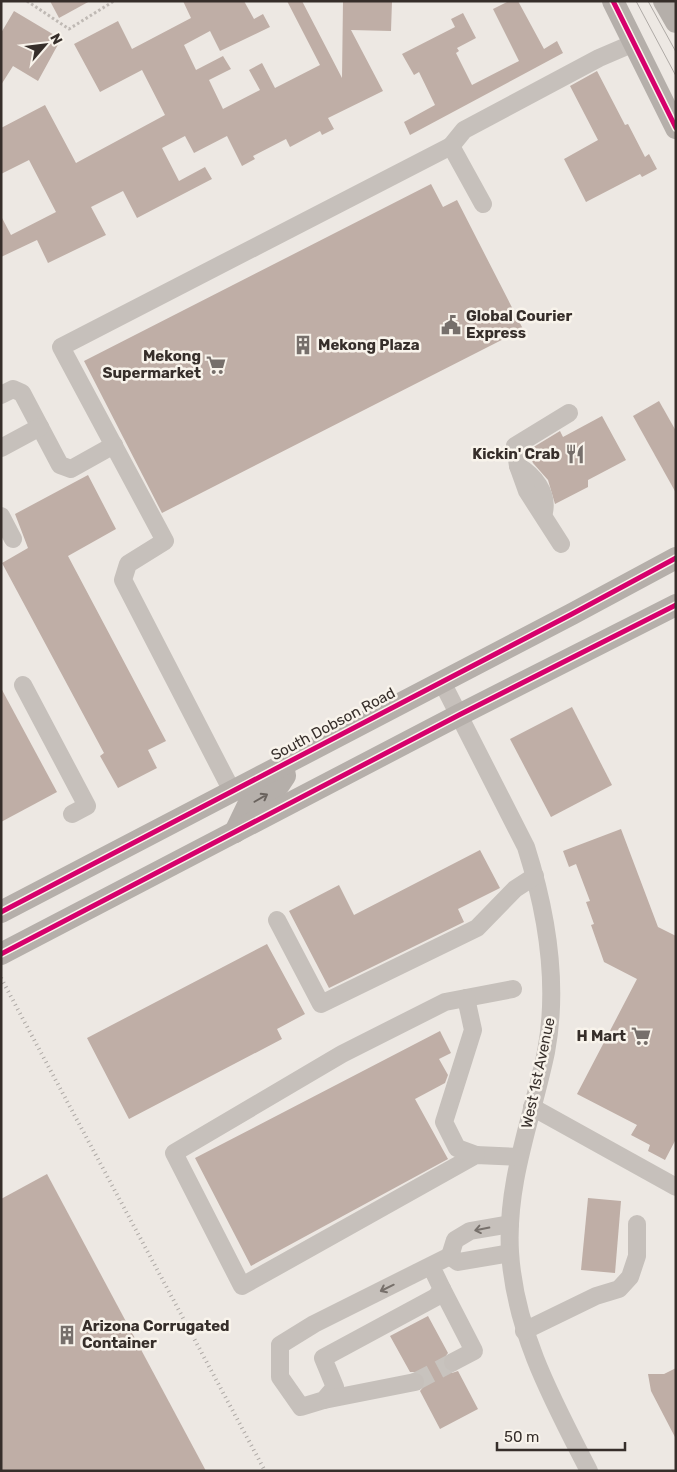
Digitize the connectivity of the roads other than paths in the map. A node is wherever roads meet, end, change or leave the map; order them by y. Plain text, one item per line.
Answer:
1 (613, 1) edge
2 (664, 1) edge
3 (676, 22) edge
4 (634, 43) junction
5 (676, 128) edge
6 (451, 146) junction
7 (483, 204) dead end
8 (1, 395) edge
9 (569, 413) dead end
10 (40, 427) junction
11 (114, 445) junction
12 (1, 448) edge
13 (1, 516) edge
14 (13, 539) dead end
15 (561, 544) dead end
16 (676, 558) edge
17 (676, 605) edge
18 (442, 682) junction
19 (23, 685) dead end
20 (459, 715) junction
21 (283, 765) junction
22 (232, 791) junction
23 (72, 814) dead end
24 (235, 832) junction
25 (535, 876) junction
26 (1, 912) edge
27 (277, 920) dead end
28 (1, 954) edge
29 (513, 989) dead end
30 (466, 998) junction
31 (532, 1107) junction
32 (476, 1155) junction
33 (519, 1157) junction
34 (676, 1187) edge
35 (510, 1224) junction
36 (637, 1224) dead end
37 (455, 1253) junction
38 (510, 1253) junction
39 (431, 1266) junction
40 (442, 1290) junction
41 (524, 1331) junction
42 (453, 1362) tunnel mouth
43 (415, 1382) tunnel mouth
44 (324, 1400) junction
45 (589, 1471) edge

1 - 4 main road
2 - 3 main road
4 - 5 main road
4 - 6 street
6 - 7 street
6 - 11 street
8 - 10 street
9 - 15 street
10 - 11 street
10 - 12 street
11 - 22 street
13 - 14 street
16 - 18 main road, South Dobson Road
17 - 20 main road
18 - 20 street, West 1st Avenue
18 - 21 main road, South Dobson Road
19 - 23 street
20 - 24 main road
20 - 25 street, West 1st Avenue
21 - 22 main road, South Dobson Road
24 -> 21 main road
22 - 26 main road, South Dobson Road
24 - 28 main road
25 - 27 street
25 - 31 street, West 1st Avenue
29 - 30 street
30 - 32 street
30 - 32 street
31 - 33 street, West 1st Avenue
31 - 34 street
32 - 33 street
33 - 35 street, West 1st Avenue
35 -> 37 street
35 - 38 street, West 1st Avenue
36 - 41 street
37 - 38 street
37 - 39 street
38 - 41 street, West 1st Avenue
39 - 40 street
39 -> 44 street
40 - 42 street
40 - 44 street
41 - 45 street, West 1st Avenue
43 - 44 street

